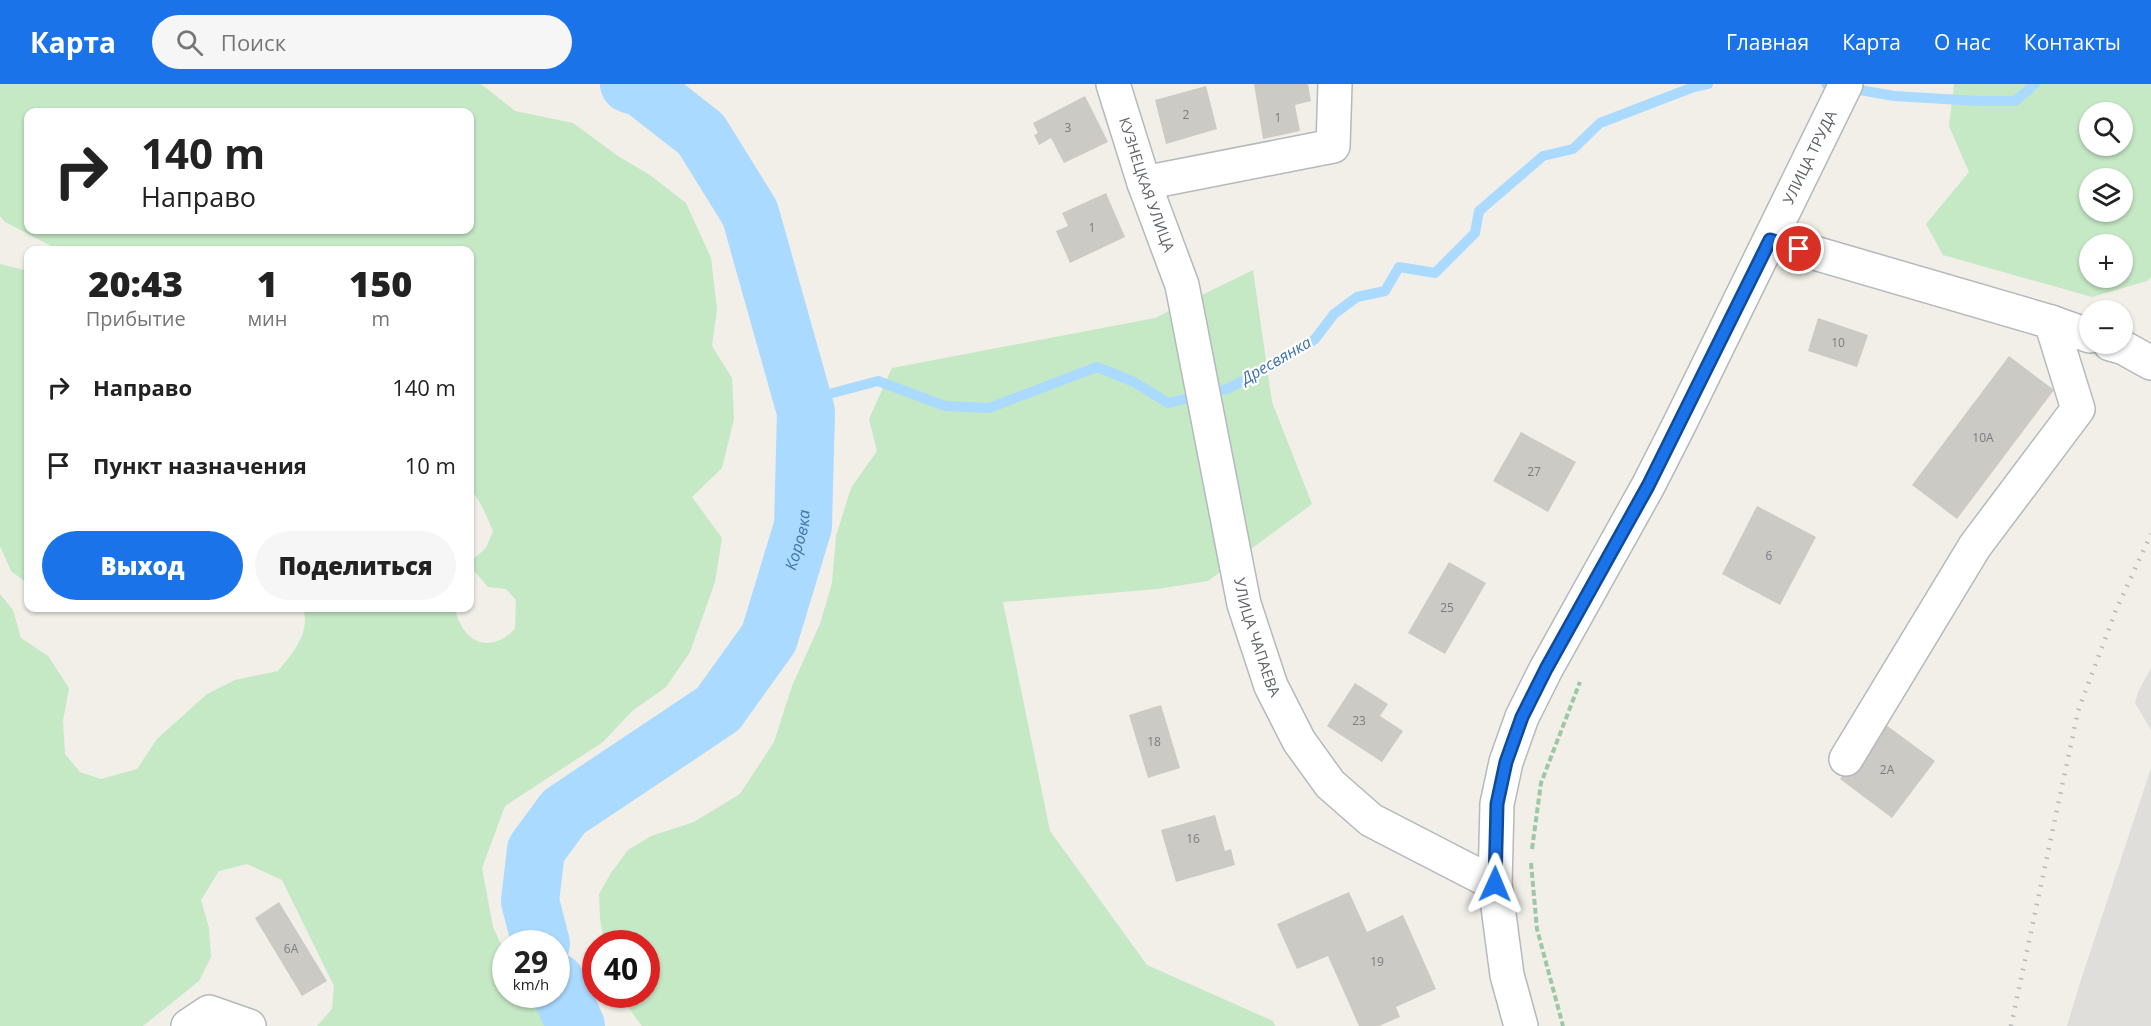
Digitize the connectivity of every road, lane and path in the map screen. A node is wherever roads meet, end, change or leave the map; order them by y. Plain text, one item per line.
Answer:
1 (1113, 84) edge
2 (1335, 84) edge
3 (1846, 84) edge
4 (1144, 183) junction
5 (1770, 240) junction
6 (1182, 285) joint
7 (2051, 322) junction
8 (2079, 332) edge
9 (2133, 353) edge
10 (2151, 363) edge
11 (1581, 677) dead end
12 (1846, 759) dead end
13 (1495, 884) junction
14 (188, 1026) edge
15 (249, 1026) edge
16 (1521, 1026) edge
17 (1563, 1026) edge

1 - 4 street, КУЗНЕЦКАЯ УЛИЦА
2 - 4 street
3 - 5 street, УЛИЦА ТРУДА
4 - 6 street, КУЗНЕЦКАЯ УЛИЦА
5 - 7 street
5 - 13 street, УЛИЦА ТРУДА
6 - 13 street, УЛИЦА ЧАПАЕВА
7 - 8 street
7 - 12 street
9 - 10 street
11 - 17 path
13 - 16 street, УЛИЦА ТРУДА
14 - 15 street

